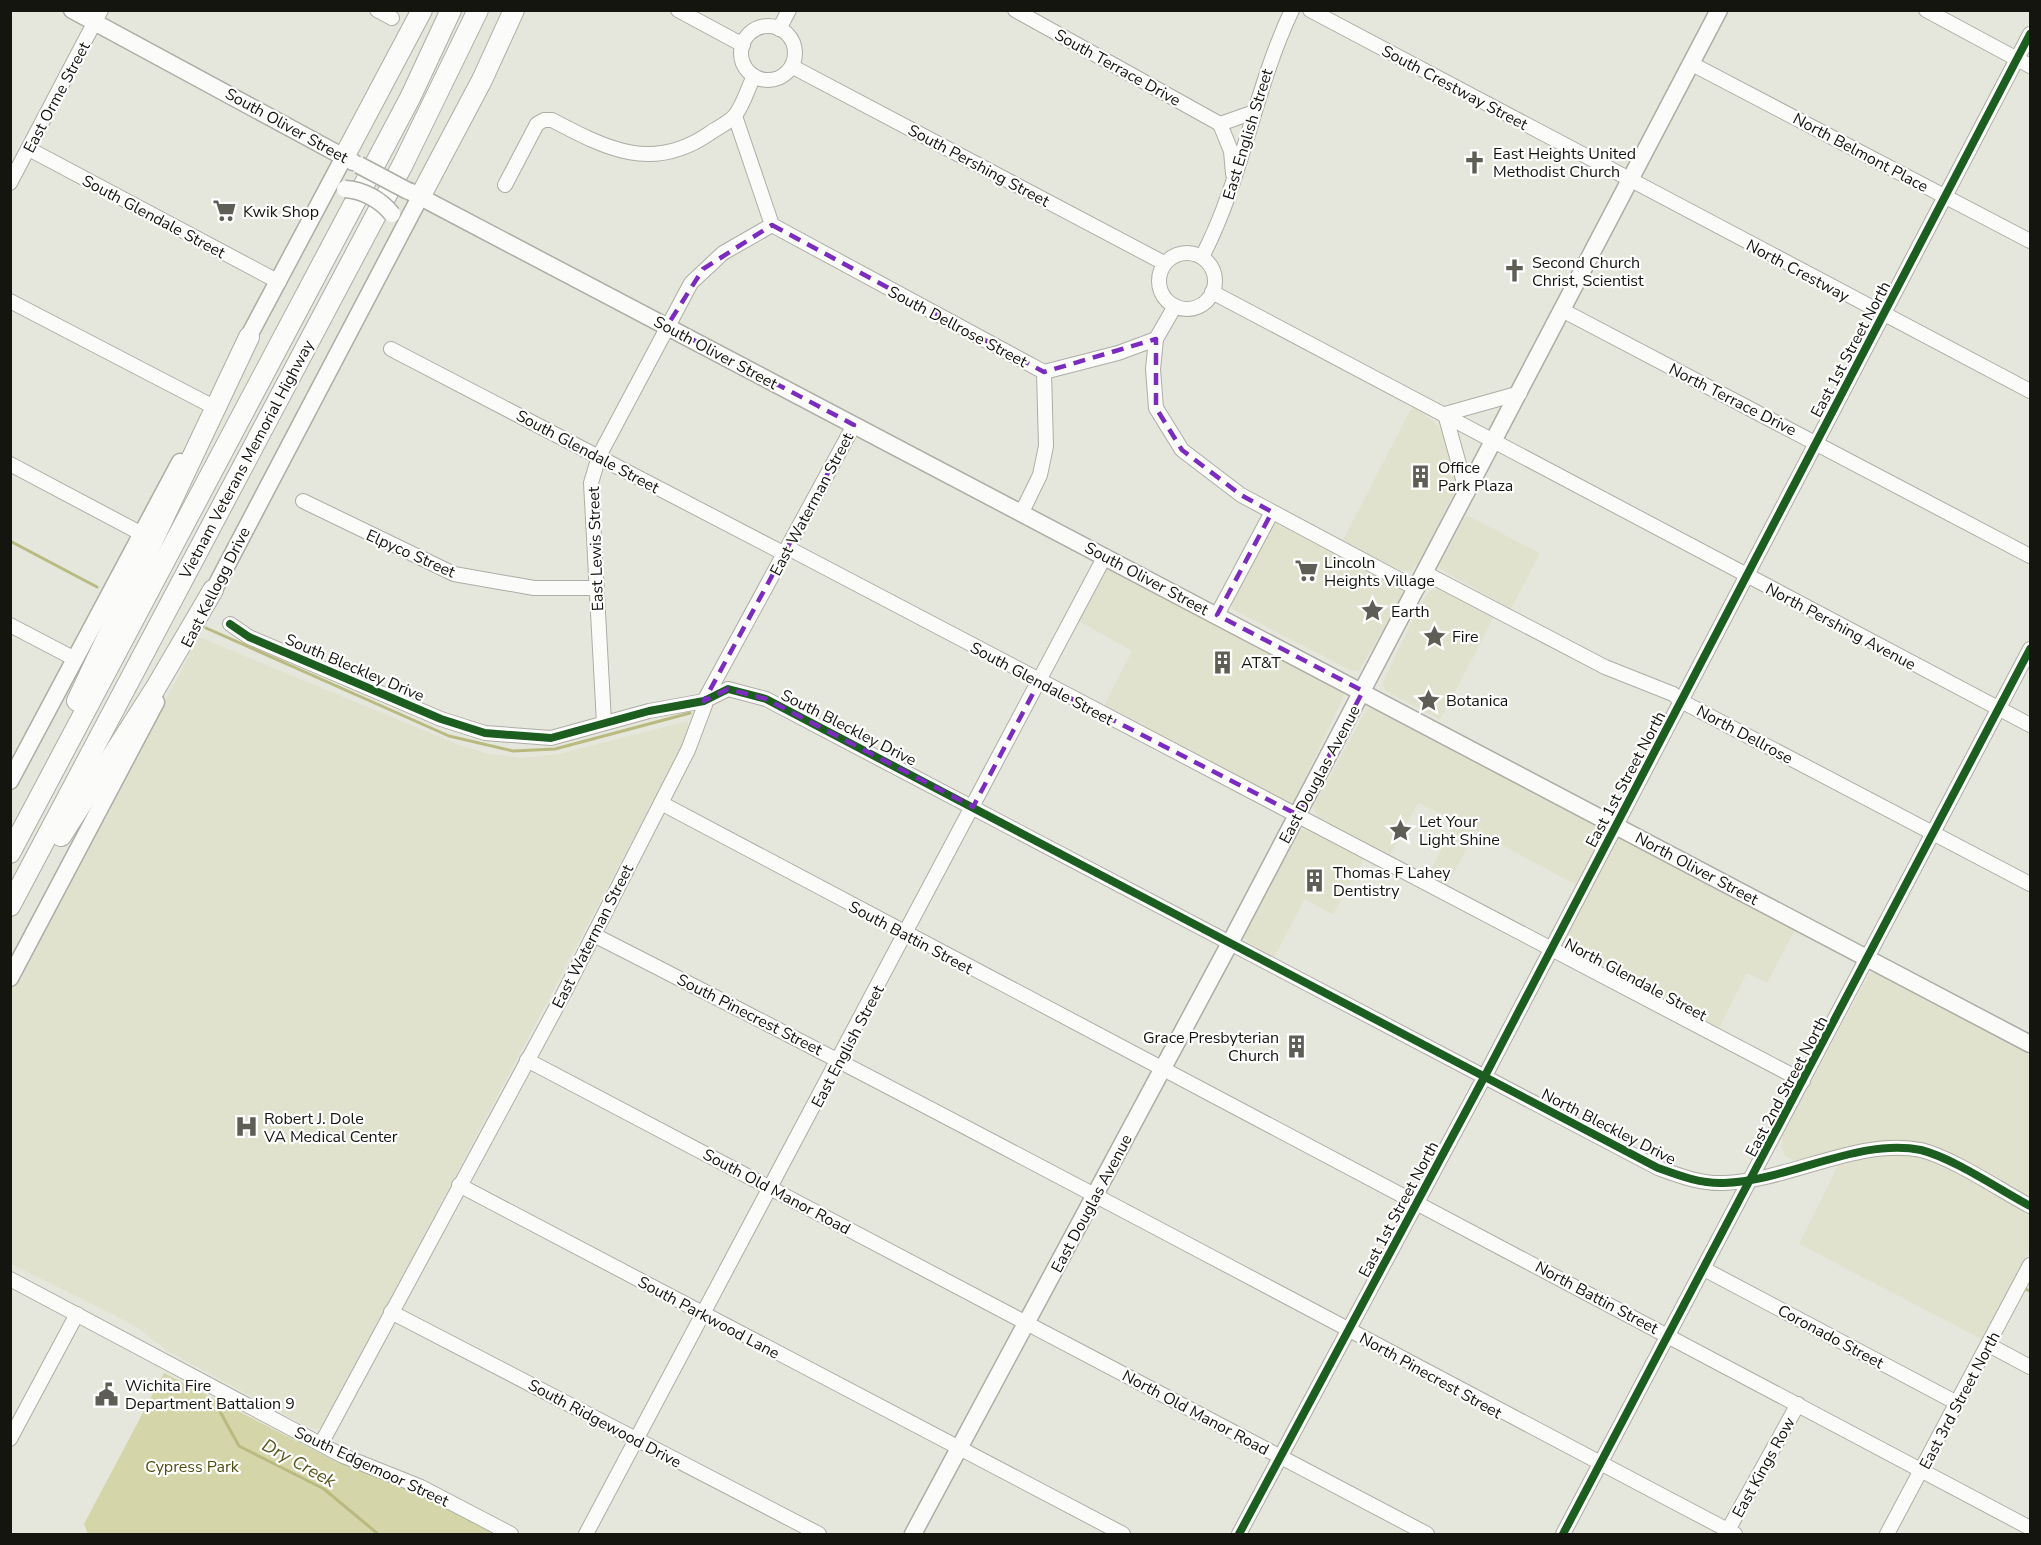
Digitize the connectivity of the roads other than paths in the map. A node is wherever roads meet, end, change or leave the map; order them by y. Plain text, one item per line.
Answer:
1 (72, 10) edge
2 (377, 10) edge
3 (422, 10) edge
4 (451, 10) edge
5 (478, 10) edge
6 (514, 10) edge
7 (678, 10) edge
8 (789, 10) edge
9 (1015, 10) edge
10 (1292, 10) edge
11 (1310, 10) edge
12 (1719, 10) edge
13 (1926, 10) edge
14 (97, 16) edge
15 (392, 18) dead end
16 (779, 29) junction
17 (2031, 34) edge
18 (743, 45) junction
19 (2018, 59) junction
20 (1692, 64) junction
21 (2031, 66) edge
22 (793, 67) junction
23 (754, 76) junction
24 (1254, 112) junction
25 (735, 116) junction
26 (1220, 124) junction
27 (29, 149) junction
28 (352, 161) junction
29 (1631, 180) junction
30 (1234, 182) junction
31 (10, 183) edge
32 (505, 185) dead end
33 (414, 194) junction
34 (1946, 196) junction
35 (321, 202) junction
36 (771, 225) junction
37 (2031, 241) edge
38 (396, 243) junction
39 (1202, 257) junction
40 (1164, 263) junction
41 (279, 282) junction
42 (1212, 292) junction
43 (10, 301) edge
44 (1175, 306) junction
45 (1562, 310) junction
46 (1883, 315) junction
47 (667, 326) junction
48 (249, 337) junction
49 (1156, 339) junction
50 (391, 349) dead end
51 (1044, 372) junction
52 (2031, 392) edge
53 (1520, 393) junction
54 (210, 405) junction
55 (1445, 414) junction
56 (854, 424) junction
57 (1494, 442) junction
58 (1816, 443) junction
59 (598, 456) junction
60 (10, 464) edge
61 (1467, 493) junction
62 (303, 501) dead end
63 (1272, 512) junction
64 (1022, 513) junction
65 (142, 534) junction
66 (786, 551) junction
67 (1105, 556) junction
68 (2031, 556) edge
69 (1425, 573) junction
70 (1747, 576) junction
71 (596, 588) junction
72 (1417, 589) junction
73 (213, 590) junction
74 (1217, 615) junction
75 (230, 624) dead end
76 (10, 625) edge
77 (2031, 649) edge
78 (75, 659) junction
79 (1039, 682) junction
80 (1363, 691) junction
81 (704, 701) junction
82 (1681, 701) junction
83 (1999, 709) junction
84 (604, 723) junction
85 (2031, 725) edge
86 (10, 781) edge
87 (661, 803) junction
88 (973, 807) junction
89 (1298, 815) junction
90 (1616, 826) junction
91 (1934, 833) junction
92 (10, 843) edge
93 (10, 853) edge
94 (2031, 884) edge
95 (10, 906) edge
96 (10, 921) edge
97 (594, 934) junction
98 (906, 934) junction
99 (1230, 943) junction
100 (1551, 949) junction
101 (1868, 959) junction
102 (10, 978) edge
103 (2031, 1044) edge
104 (526, 1060) junction
105 (839, 1060) junction
106 (1162, 1068) junction
107 (1484, 1077) junction
108 (1803, 1081) junction
109 (1751, 1181) junction
110 (459, 1185) junction
111 (771, 1188) junction
112 (1096, 1196) junction
113 (1416, 1204) junction
114 (2031, 1206) edge
115 (2031, 1266) edge
116 (1704, 1269) junction
117 (10, 1279) edge
118 (392, 1312) junction
119 (77, 1314) junction
120 (704, 1314) junction
121 (1028, 1323) junction
122 (1348, 1330) junction
123 (1669, 1335) junction
124 (1989, 1345) junction
125 (2031, 1367) edge
126 (1958, 1403) junction
127 (1798, 1404) junction
128 (10, 1439) edge
129 (637, 1439) junction
130 (321, 1444) junction
131 (960, 1449) junction
132 (1280, 1457) junction
133 (1600, 1464) junction
134 (1922, 1471) junction
135 (2031, 1528) edge
136 (1732, 1532) edge
137 (511, 1534) edge
138 (586, 1534) edge
139 (819, 1534) edge
140 (913, 1534) edge
141 (1123, 1534) edge
142 (1239, 1534) edge
143 (1427, 1534) edge
144 (1563, 1534) edge
145 (1887, 1534) edge

1 - 14 main road, South Oliver Street
2 - 15 street
3 - 28 highway
4 - 93 highway, Vietnam Veterans Memorial Highway
5 - 95 highway, Vietnam Veterans Memorial Highway
6 - 33 highway
7 - 18 street
8 - 16 street
9 - 26 street, South Terrace Drive
10 - 24 street, East English Street
11 - 29 street, South Crestway Street
12 - 20 main road, East Douglas Avenue
13 - 19 street
14 - 27 street, East Orme Street
14 - 28 main road, South Oliver Street
16 - 18 street
16 - 22 street
17 - 19 street, East 1st Street North
18 - 23 street
19 - 21 street
19 - 34 street, East 1st Street North
20 - 29 main road, East Douglas Avenue
20 - 34 street, North Belmont Place
22 - 23 street
22 - 40 street, South Pershing Street
23 - 25 street
24 - 26 street
24 - 30 street, East English Street
25 - 32 street
25 - 36 street
26 - 30 street
27 - 31 street, East Orme Street
27 - 41 street, South Glendale Street
28 - 33 main road, South Oliver Street, bridge
28 - 35 main road
29 - 45 main road, East Douglas Avenue
29 - 46 street, North Crestway
30 - 39 street, East English Street
33 - 38 main road, East Kellogg Drive
33 - 47 main road, South Oliver Street
34 - 37 street, North Belmont Place
34 - 46 street, East 1st Street North
35 - 38 main road, bridge
35 - 41 main road
36 - 47 street, East Lewis Street
36 - 51 street, South Dellrose Street
38 - 73 main road, East Kellogg Drive
39 - 40 street
39 - 42 street
40 - 44 street
41 - 48 main road
42 - 44 street
42 - 55 street
43 - 54 street
44 - 49 street
45 - 53 main road, East Douglas Avenue
45 - 58 street, North Terrace Drive
46 - 52 street, North Crestway
46 - 58 street, East 1st Street North
47 - 56 main road, South Oliver Street
47 - 59 street, East Lewis Street
48 - 54 main road
48 - 92 highway
49 - 51 street, South Dellrose Street
49 - 63 street
50 - 59 street, South Glendale Street
51 - 64 street
53 - 55 street
53 - 57 main road, East Douglas Avenue
54 - 65 main road
55 - 57 street
55 - 61 street
56 - 64 main road, South Oliver Street
56 - 66 street, East Waterman Street
57 - 61 main road, East Douglas Avenue
57 - 70 street, North Pershing Avenue
58 - 68 street, North Terrace Drive
58 - 70 street, East 1st Street North
59 - 66 street, South Glendale Street
59 - 71 street, East Lewis Street
60 - 65 street
61 - 69 main road, East Douglas Avenue
62 - 71 street, Elpyco Street
63 - 72 street
63 - 74 street
64 - 67 main road, South Oliver Street
65 - 78 main road
66 - 79 street, South Glendale Street
66 - 81 street, East Waterman Street
67 - 74 main road, South Oliver Street
67 - 79 street, East English Street
69 - 72 main road, East Douglas Avenue
69 - 82 street, North Dellrose
70 - 82 street, East 1st Street North
70 - 83 street, North Pershing Avenue
71 - 84 street, East Lewis Street
72 - 80 main road, East Douglas Avenue
73 - 96 highway
73 - 102 main road, East Kellogg Drive
74 - 80 main road, South Oliver Street
75 - 84 street, South Bleckley Drive
76 - 78 street
77 - 83 street, East 2nd Street North
78 - 86 main road
79 - 88 street, East English Street
79 - 89 street, South Glendale Street
80 - 89 main road, East Douglas Avenue
80 - 90 main road, North Oliver Street
81 - 84 street, South Bleckley Drive
81 - 87 street, East Waterman Street
81 - 88 street, South Bleckley Drive
82 - 90 street, East 1st Street North
82 - 91 street, North Dellrose
83 - 85 street, North Pershing Avenue
83 - 91 street, East 2nd Street North
87 - 97 street, East Waterman Street
87 - 98 street, South Battin Street
88 - 98 street, East English Street
88 - 99 street, South Bleckley Drive
89 - 99 main road, East Douglas Avenue
89 - 100 street, North Glendale Street
90 - 100 street, East 1st Street North
90 - 101 main road, North Oliver Street
91 - 94 street, North Dellrose
91 - 101 street, East 2nd Street North
97 - 104 street, East Waterman Street
97 - 105 street, South Pinecrest Street
98 - 105 street, East English Street
98 - 106 street, South Battin Street
99 - 106 main road, East Douglas Avenue
99 - 107 street, North Bleckley Drive
100 - 107 street, East 1st Street North
100 - 108 street, North Glendale Street
101 - 103 main road, North Oliver Street
101 - 108 street, East 2nd Street North
104 - 110 street, East Waterman Street
104 - 111 street, South Old Manor Road
105 - 111 street, East English Street
105 - 112 street, South Pinecrest Street
106 - 112 main road, East Douglas Avenue
106 - 113 street, North Battin Street
107 - 109 street, North Bleckley Drive
107 - 113 street, East 1st Street North
108 - 109 street, East 2nd Street North
109 - 114 street, North Bleckley Drive
109 - 116 street, East 2nd Street North
110 - 118 street, East Waterman Street
110 - 120 street, South Parkwood Lane
111 - 120 street, East English Street
111 - 121 street, South Old Manor Road
112 - 121 main road, East Douglas Avenue
112 - 122 street, North Pinecrest Street
113 - 122 street, East 1st Street North
113 - 123 street, North Battin Street
115 - 124 street, East 3rd Street North
116 - 123 street, East 2nd Street North
116 - 126 street, Coronado Street
117 - 119 street, South Edgemoor Street
118 - 129 street, South Ridgewood Drive
118 - 130 street, East Waterman Street
119 - 128 street
119 - 130 street, South Edgemoor Street
120 - 129 street, East English Street
120 - 131 street, South Parkwood Lane
121 - 131 main road, East Douglas Avenue
121 - 132 street, North Old Manor Road
122 - 132 street, East 1st Street North
122 - 133 street, North Pinecrest Street
123 - 127 street, North Battin Street
123 - 133 street, East 2nd Street North
124 - 125 street
124 - 126 street, East 3rd Street North
126 - 134 street, East 3rd Street North
127 - 134 street, North Battin Street
127 - 136 street, East Kings Row
129 - 138 street, East English Street
129 - 139 street, South Ridgewood Drive
130 - 137 street, South Edgemoor Street
131 - 140 main road, East Douglas Avenue
131 - 141 street, South Parkwood Lane
132 - 142 street, East 1st Street North
132 - 143 street, North Old Manor Road
133 - 136 street, North Pinecrest Street
133 - 144 street, East 2nd Street North
134 - 135 street, North Battin Street
134 - 145 street, East 3rd Street North

